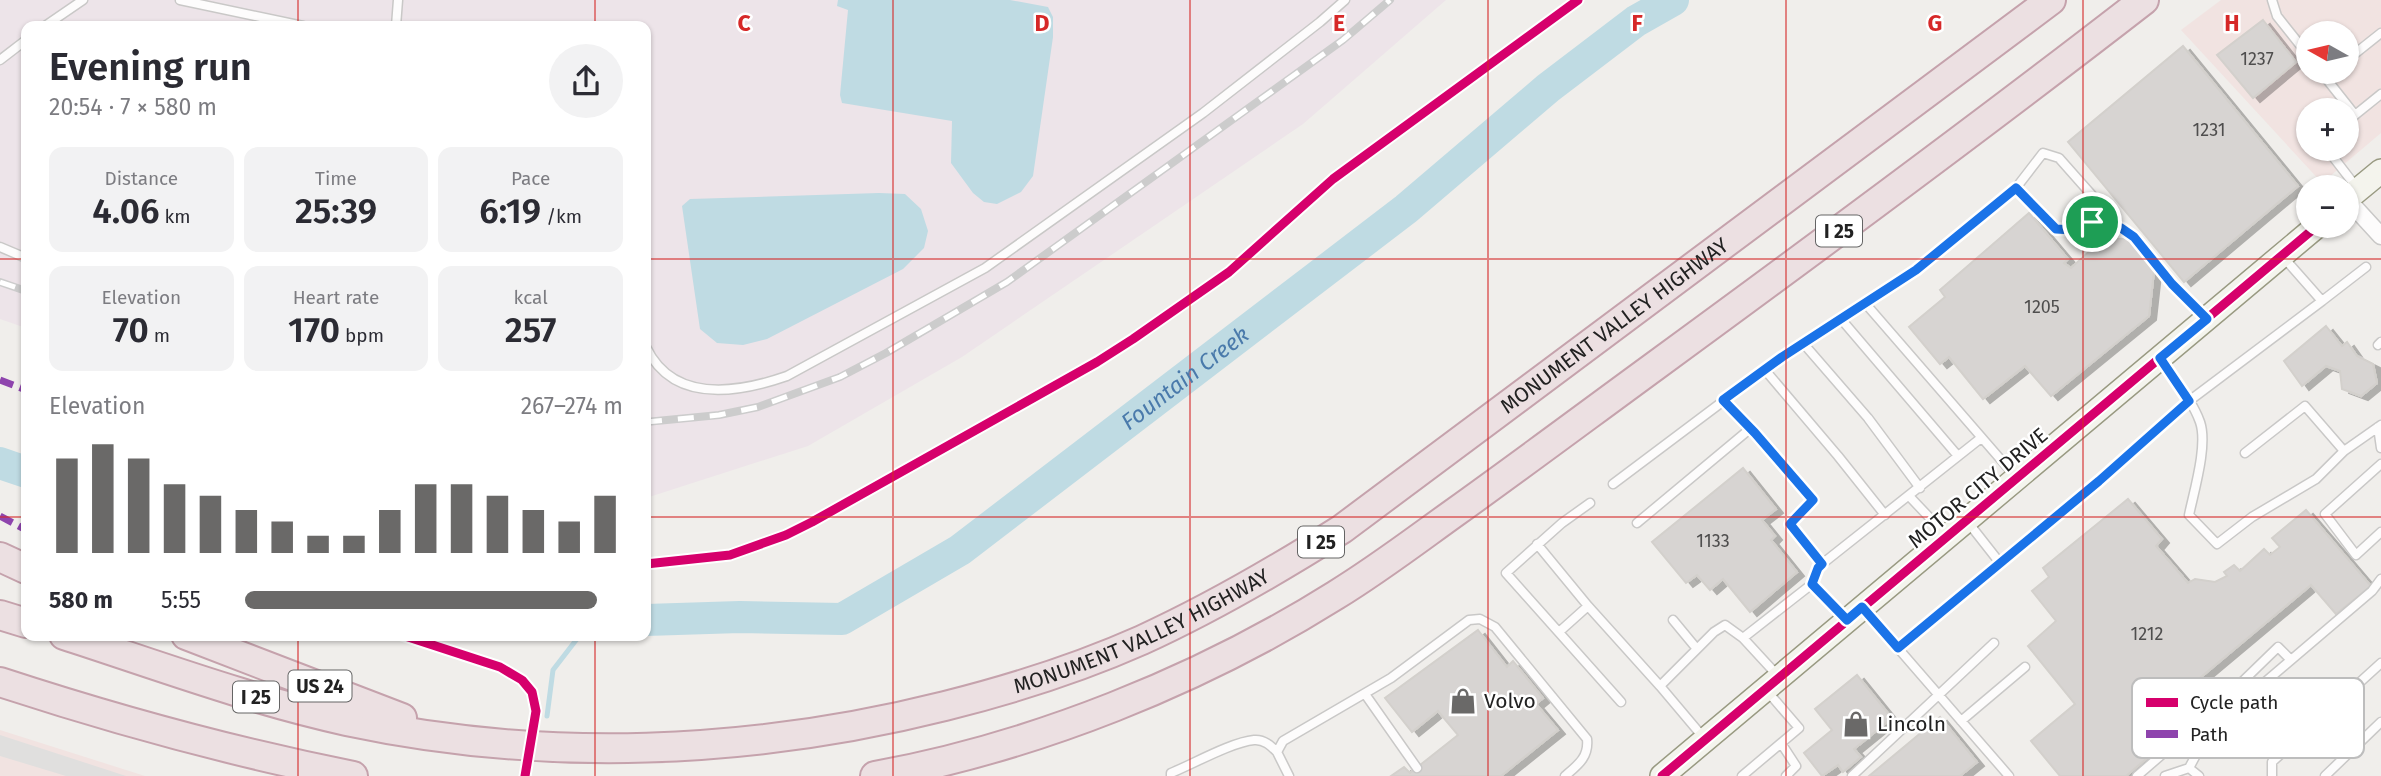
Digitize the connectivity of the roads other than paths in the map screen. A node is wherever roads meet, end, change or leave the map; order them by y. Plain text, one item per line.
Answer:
1 (83, 0) edge
2 (180, 0) edge
3 (398, 0) edge
4 (1345, 0) edge
5 (2051, 0) edge
6 (2144, 0) edge
7 (2272, 0) edge
8 (52, 21) edge
9 (279, 21) edge
10 (396, 21) edge
11 (2381, 33) edge
12 (2296, 40) edge
13 (21, 44) edge
14 (2359, 50) edge
15 (0, 60) edge
16 (2381, 94) edge
17 (2359, 111) edge
18 (2341, 161) edge
19 (2368, 185) edge
20 (2016, 188) junction
21 (2121, 228) junction
22 (2381, 236) edge
23 (2303, 238) edge
24 (0, 247) edge
25 (21, 256) edge
26 (2282, 256) junction
27 (2366, 267) dead end
28 (2322, 301) junction
29 (1865, 303) junction
30 (1841, 319) junction
31 (2207, 319) junction
32 (1803, 343) junction
33 (2160, 358) junction
34 (651, 364) edge
35 (1765, 370) junction
36 (1723, 400) junction
37 (2189, 401) junction
38 (2379, 426) edge
39 (1751, 428) junction
40 (1981, 438) junction
41 (2381, 448) edge
42 (2344, 451) junction
43 (2245, 453) dead end
44 (1958, 456) junction
45 (2381, 464) edge
46 (2017, 478) junction
47 (1613, 484) dead end
48 (1920, 488) junction
49 (1909, 496) junction
50 (1590, 503) dead end
51 (1885, 515) junction
52 (1966, 521) junction
53 (1637, 523) dead end
54 (2381, 532) edge
55 (1947, 536) junction
56 (1537, 544) junction
57 (0, 557) edge
58 (2000, 563) junction
59 (1822, 564) junction
60 (21, 567) edge
61 (2381, 579) edge
62 (1812, 584) junction
63 (1588, 606) junction
64 (1855, 614) junction
65 (0, 615) edge
66 (1673, 620) dead end
67 (21, 621) edge
68 (1559, 632) junction
69 (1743, 638) junction
70 (83, 641) edge
71 (202, 641) edge
72 (1994, 643) dead end
73 (1898, 648) junction
74 (1697, 649) junction
75 (2291, 660) junction
76 (2381, 663) edge
77 (2025, 667) dead end
78 (2246, 678) edge
79 (2270, 678) edge
80 (2364, 678) edge
81 (0, 682) edge
82 (1772, 683) junction
83 (1660, 686) junction
84 (0, 692) edge
85 (1364, 694) junction
86 (1937, 694) junction
87 (1621, 702) dead end
88 (83, 709) junction
89 (1961, 721) junction
90 (2381, 722) edge
91 (453, 738) junction
92 (2364, 738) edge
93 (1705, 739) junction
94 (1781, 743) junction
95 (1277, 752) junction
96 (2158, 758) edge
97 (2194, 758) edge
98 (2276, 758) edge
99 (2344, 758) edge
100 (1417, 768) dead end
101 (2189, 768) junction
102 (353, 776) edge
103 (875, 776) edge
104 (1171, 776) edge
105 (1289, 776) edge
106 (1565, 776) edge
107 (1662, 776) edge
108 (1742, 776) edge
109 (1786, 776) edge
110 (1852, 776) edge
111 (2009, 776) edge
112 (2137, 776) edge
113 (2165, 776) edge
114 (2199, 776) edge
115 (2272, 776) edge
116 (2325, 776) edge

1 - 8 lane
2 - 9 lane
3 - 10 lane
4 - 34 lane
5 - 91 highway, MONUMENT VALLEY HIGHWAY / I 25
6 - 103 highway, I 25
7 - 12 lane
11 - 14 lane
13 - 15 lane
16 - 17 lane
18 - 19 lane
19 - 22 street
20 - 21 lane
20 - 21 lane
20 - 29 lane
21 - 31 lane
23 - 26 street, MOTOR CITY DRIVE
24 - 25 lane
26 - 28 lane
26 - 31 street, MOTOR CITY DRIVE
27 - 28 lane
28 - 37 lane
29 - 30 lane
29 - 40 lane
30 - 32 lane
30 - 44 lane
31 - 33 street, MOTOR CITY DRIVE
32 - 35 lane
32 - 48 lane
33 - 37 lane
33 - 46 street, MOTOR CITY DRIVE
35 - 36 lane
35 - 51 lane
36 - 39 lane
36 - 47 lane
37 - 42 lane
37 - 58 lane
38 - 41 lane
38 - 42 lane
39 - 53 lane
39 - 59 lane
40 - 44 lane
40 - 46 lane
42 - 43 lane
44 - 48 lane
45 - 54 lane
46 - 52 street, MOTOR CITY DRIVE
48 - 49 lane
49 - 51 lane
49 - 55 lane
50 - 56 lane
51 - 59 lane
52 - 55 street, MOTOR CITY DRIVE
52 - 58 lane
55 - 64 street, MOTOR CITY DRIVE
56 - 63 lane
56 - 68 lane
57 - 60 highway
58 - 73 lane
59 - 62 lane
61 - 75 lane
62 - 64 lane
62 - 69 lane
63 - 68 lane
63 - 83 lane
64 - 73 lane
64 - 82 street, MOTOR CITY DRIVE
65 - 67 highway
66 - 74 lane
68 - 87 lane
69 - 74 lane
69 - 82 lane
70 - 91 highway, MONUMENT VALLEY HIGHWAY / I 25
71 - 91 highway, US 24
72 - 86 lane
73 - 86 lane
74 - 83 lane
75 - 78 lane
75 - 79 lane
76 - 80 lane
77 - 89 lane
81 - 88 highway
82 - 93 street, MOTOR CITY DRIVE
82 - 94 lane
83 - 93 lane
84 - 88 highway
85 - 95 lane
85 - 100 lane
85 - 106 lane
86 - 89 lane
86 - 110 lane
88 - 102 highway
89 - 111 lane
90 - 92 lane
93 - 107 street, MOTOR CITY DRIVE
94 - 108 lane
94 - 109 lane
95 - 104 lane
95 - 105 lane
96 - 112 lane
97 - 101 lane
98 - 115 lane
99 - 116 lane
101 - 113 lane
101 - 114 lane

